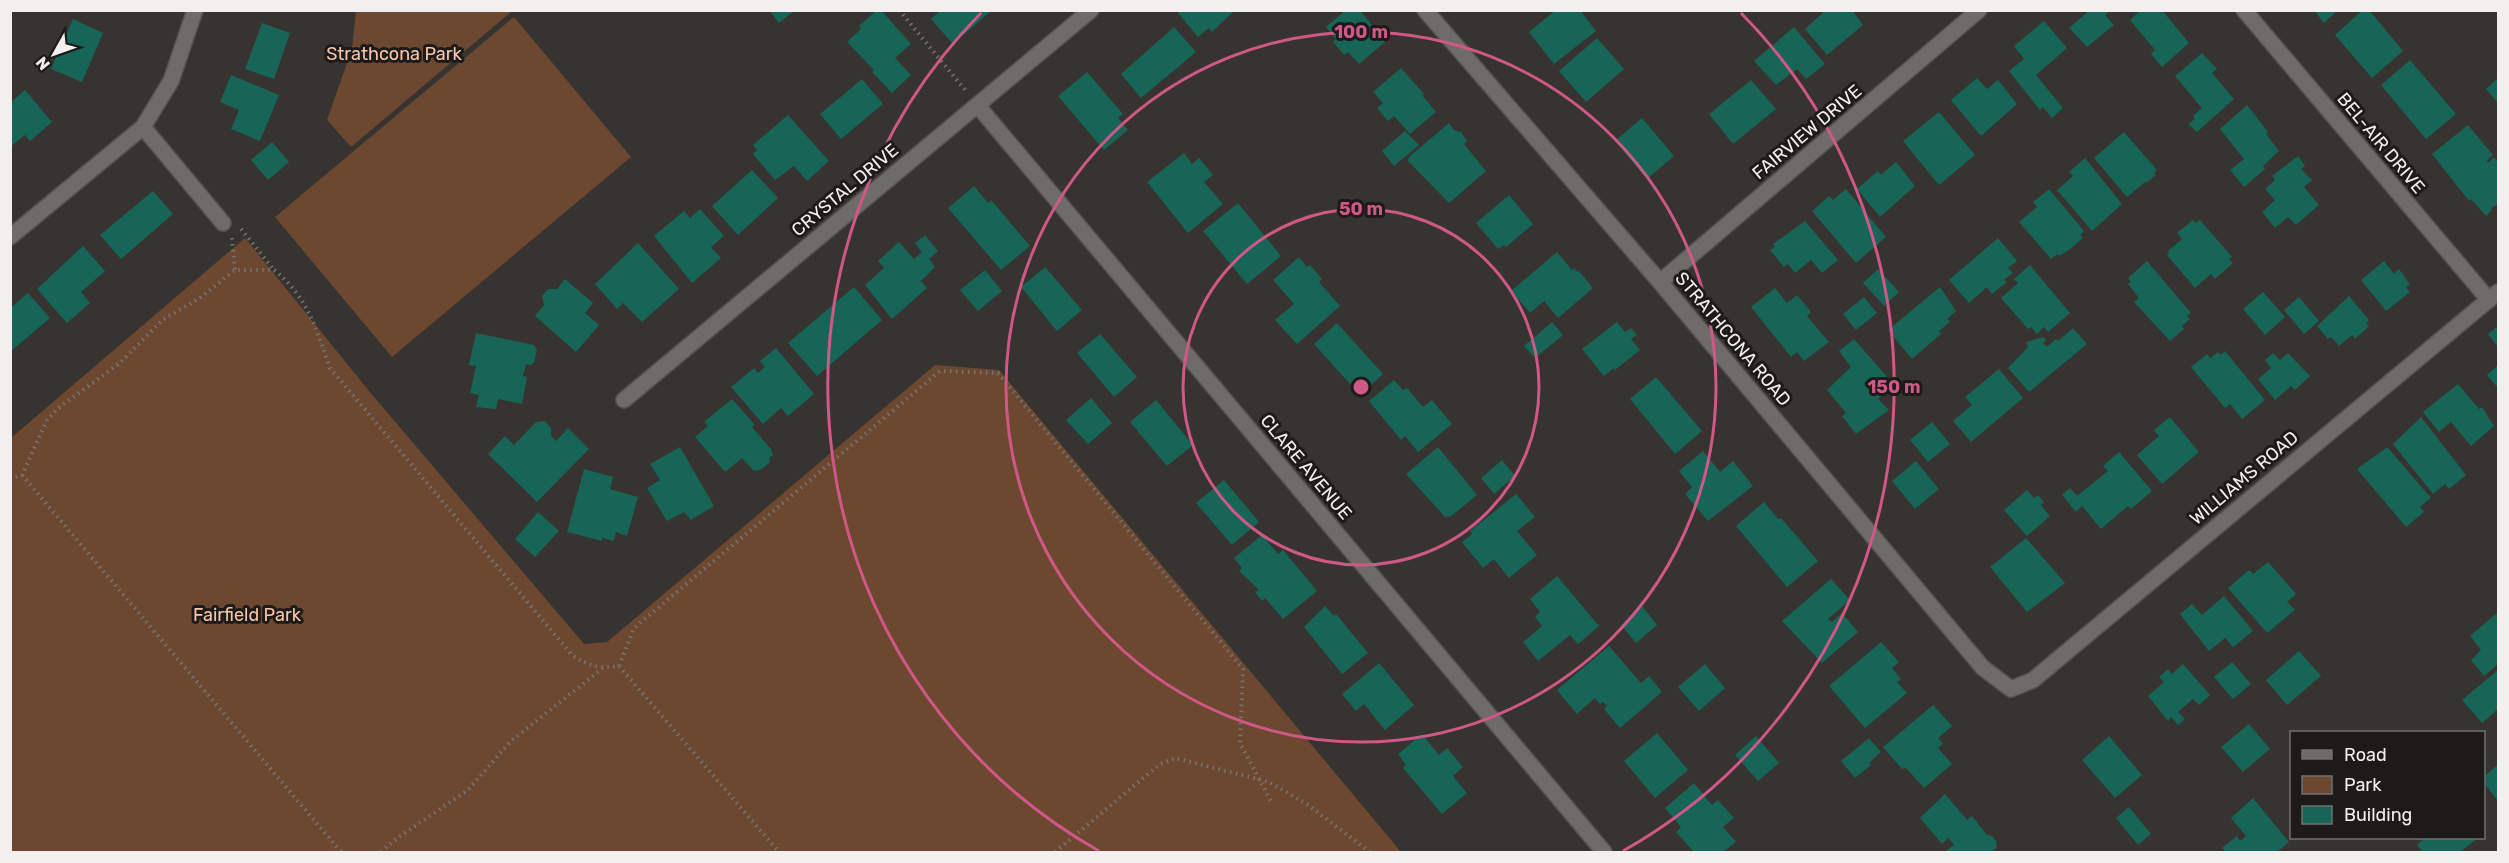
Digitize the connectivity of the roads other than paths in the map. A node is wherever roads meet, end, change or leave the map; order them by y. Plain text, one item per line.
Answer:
1 (195, 10) edge
2 (1091, 10) edge
3 (1425, 10) edge
4 (1979, 10) edge
5 (2244, 10) edge
6 (978, 106) junction
7 (143, 127) junction
8 (223, 223) road end
9 (10, 237) edge
10 (1660, 282) junction
11 (2494, 296) edge
12 (624, 400) dead end
13 (2012, 689) joint
14 (1604, 852) edge

1 - 7 street
2 - 6 street, CRYSTAL DRIVE
3 - 10 street, STRATHCONA ROAD
4 - 10 street, FAIRVIEW DRIVE
5 - 11 street, BEL-AIR DRIVE
6 - 12 street, CRYSTAL DRIVE
6 - 14 street, CLARE AVENUE
7 - 8 street
7 - 9 street
10 - 13 street, STRATHCONA ROAD
11 - 13 street, WILLIAMS ROAD

